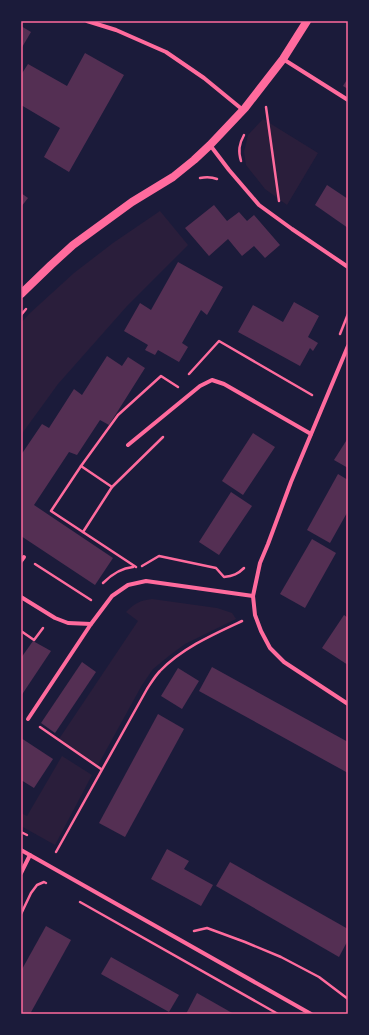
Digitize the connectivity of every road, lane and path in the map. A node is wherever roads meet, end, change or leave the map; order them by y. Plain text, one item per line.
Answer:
1 (87, 21) edge
2 (307, 21) edge
3 (283, 59) junction
4 (348, 100) edge
5 (243, 110) junction
6 (261, 112) dead end
7 (247, 128) dead end
8 (210, 145) junction
9 (243, 168) dead end
10 (196, 180) dead end
11 (220, 181) dead end
12 (274, 200) dead end
13 (348, 267) edge
14 (21, 294) edge
15 (31, 305) dead end
16 (21, 315) edge
17 (348, 346) edge
18 (188, 375) dead end
19 (178, 387) dead end
20 (315, 397) dead end
21 (311, 434) junction
22 (163, 437) dead end
23 (128, 445) dead end
24 (81, 466) junction
25 (112, 487) junction
26 (82, 532) junction
27 (22, 559) edge
28 (136, 567) junction
29 (245, 567) dead end
30 (101, 585) dead end
31 (95, 595) dead end
32 (21, 596) edge
33 (253, 596) junction
34 (246, 623) dead end
35 (91, 624) junction
36 (348, 704) edge
37 (28, 719) joint
38 (101, 770) junction
39 (21, 850) edge
40 (30, 855) junction
41 (62, 855) dead end
42 (21, 874) edge
43 (49, 884) dead end
44 (80, 902) dead end
45 (21, 914) edge
46 (188, 927) dead end
47 (348, 999) edge
48 (278, 1014) edge
49 (311, 1014) edge

1 - 5 street
2 - 3 main road
3 - 4 street
3 - 5 main road
5 - 8 main road
6 - 12 path
7 - 9 path
8 - 13 street
8 - 14 main road
10 - 11 path
15 - 16 path
17 - 21 street
18 - 20 path
19 - 24 path
21 - 23 street
21 - 33 street
22 - 25 path
24 - 25 path
24 - 26 path
25 - 26 path
26 - 28 path
27 - 31 path
28 - 29 path
28 - 30 path
32 - 35 street
33 - 35 street
33 - 36 street
34 - 38 path
35 - 37 street
37 - 38 path
38 - 41 path
39 - 40 street
40 - 42 street
40 - 49 street
43 - 45 path
44 - 48 path
46 - 47 path

